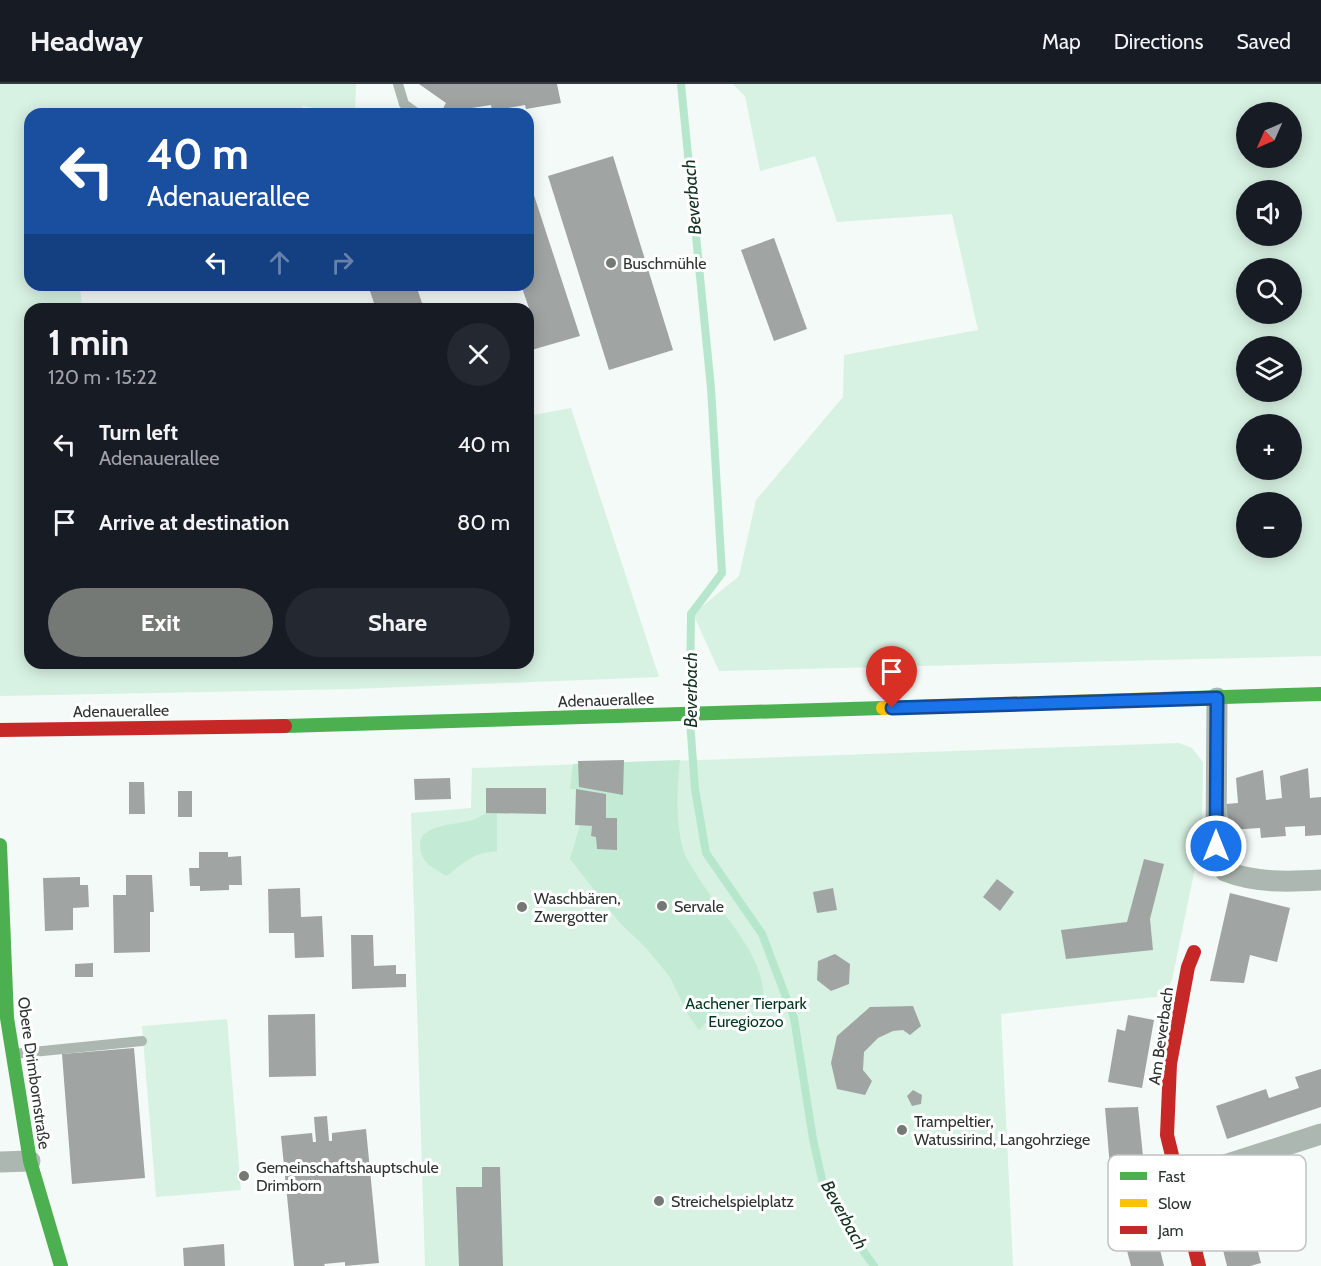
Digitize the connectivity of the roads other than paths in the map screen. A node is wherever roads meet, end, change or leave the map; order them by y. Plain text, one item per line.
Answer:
1 (399, 84) edge
2 (410, 108) edge
3 (1321, 694) edge
4 (1217, 698) junction
5 (0, 730) edge
6 (0, 845) edge
7 (1321, 880) edge
8 (1194, 952) dead end
9 (142, 1041) dead end
10 (12, 1054) junction
11 (1321, 1134) edge
12 (1172, 1155) edge
13 (1256, 1155) edge
14 (30, 1161) junction
15 (0, 1162) edge
16 (1195, 1251) edge
17 (61, 1266) edge
18 (1199, 1266) edge

1 - 2 lane
3 - 4 main road, Adenauerallee
4 - 5 main road, Adenauerallee
4 - 7 street
6 - 10 main road, Obere Drimbornstraße
8 - 12 main road, Am Beverbach
9 - 10 lane
10 - 14 main road, Obere Drimbornstraße
11 - 13 street
14 - 15 street
14 - 17 main road, Obere Drimbornstraße
16 - 18 main road, Am Beverbach

